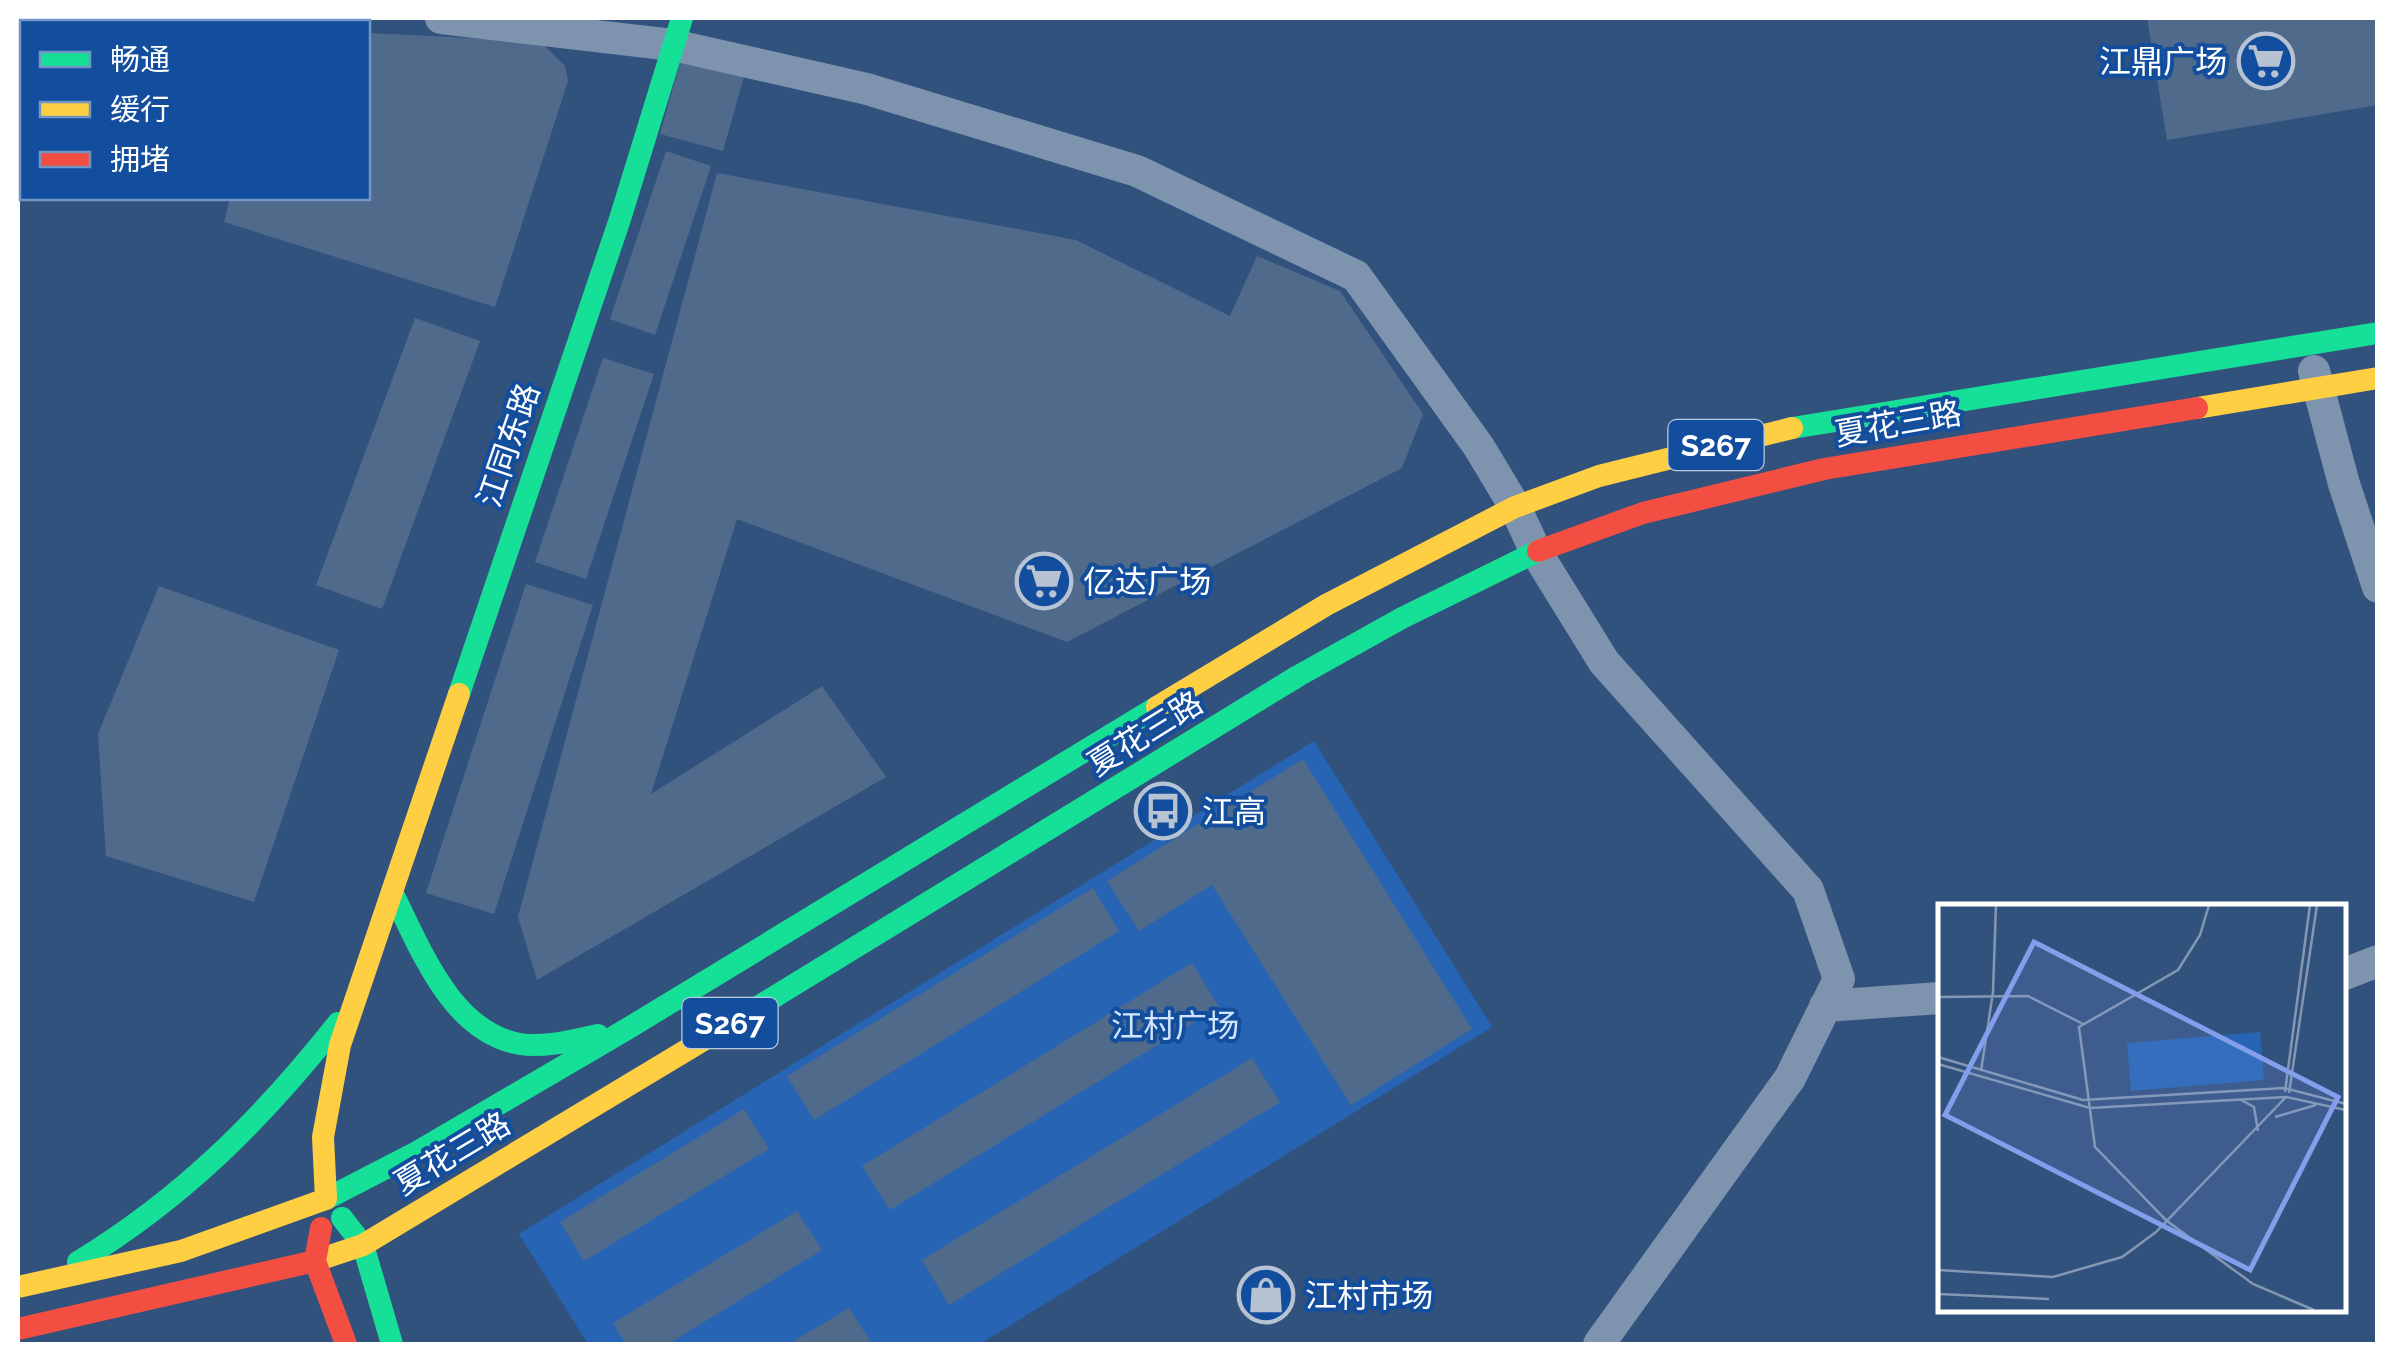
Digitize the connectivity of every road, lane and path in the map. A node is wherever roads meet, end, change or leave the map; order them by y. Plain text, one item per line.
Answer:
1 (441, 18) edge
2 (677, 31) edge
3 (2378, 333) edge
4 (2310, 344) junction
5 (2378, 378) edge
6 (2316, 388) junction
7 (1515, 507) junction
8 (1536, 552) junction
9 (2378, 587) edge
10 (393, 894) junction
11 (2378, 961) edge
12 (2345, 974) edge
13 (1938, 998) edge
14 (354, 1001) junction
15 (1825, 1006) junction
16 (627, 1030) junction
17 (326, 1198) junction
18 (363, 1245) junction
19 (315, 1261) junction
20 (45, 1281) junction
21 (18, 1286) edge
22 (18, 1329) edge
23 (346, 1344) edge
24 (392, 1344) edge
25 (1599, 1344) edge

1 - 2 street
2 - 7 street
2 - 10 main road, 江同东路
3 - 4 main road, 夏花三路 / S267
4 - 6 street
4 - 7 main road, 夏花三路 / S267
5 - 6 main road, 夏花三路 / S267
6 - 8 main road, 夏花三路 / S267
6 - 9 street
7 - 8 street
7 - 16 main road, 夏花三路 / S267
8 - 15 street
8 - 18 main road, 夏花三路 / S267
10 - 14 main road, 江同东路
10 - 16 main road
11 - 12 street
13 - 15 street
14 - 17 main road
14 - 20 main road
15 - 25 street
16 - 17 main road, 夏花三路 / S267
17 - 18 main road
17 - 19 main road
17 - 20 main road, 夏花三路
18 - 19 main road, 夏花三路 / S267
18 - 24 main road
19 - 22 main road, 夏花三路
19 - 23 main road
20 - 21 main road, 夏花三路

